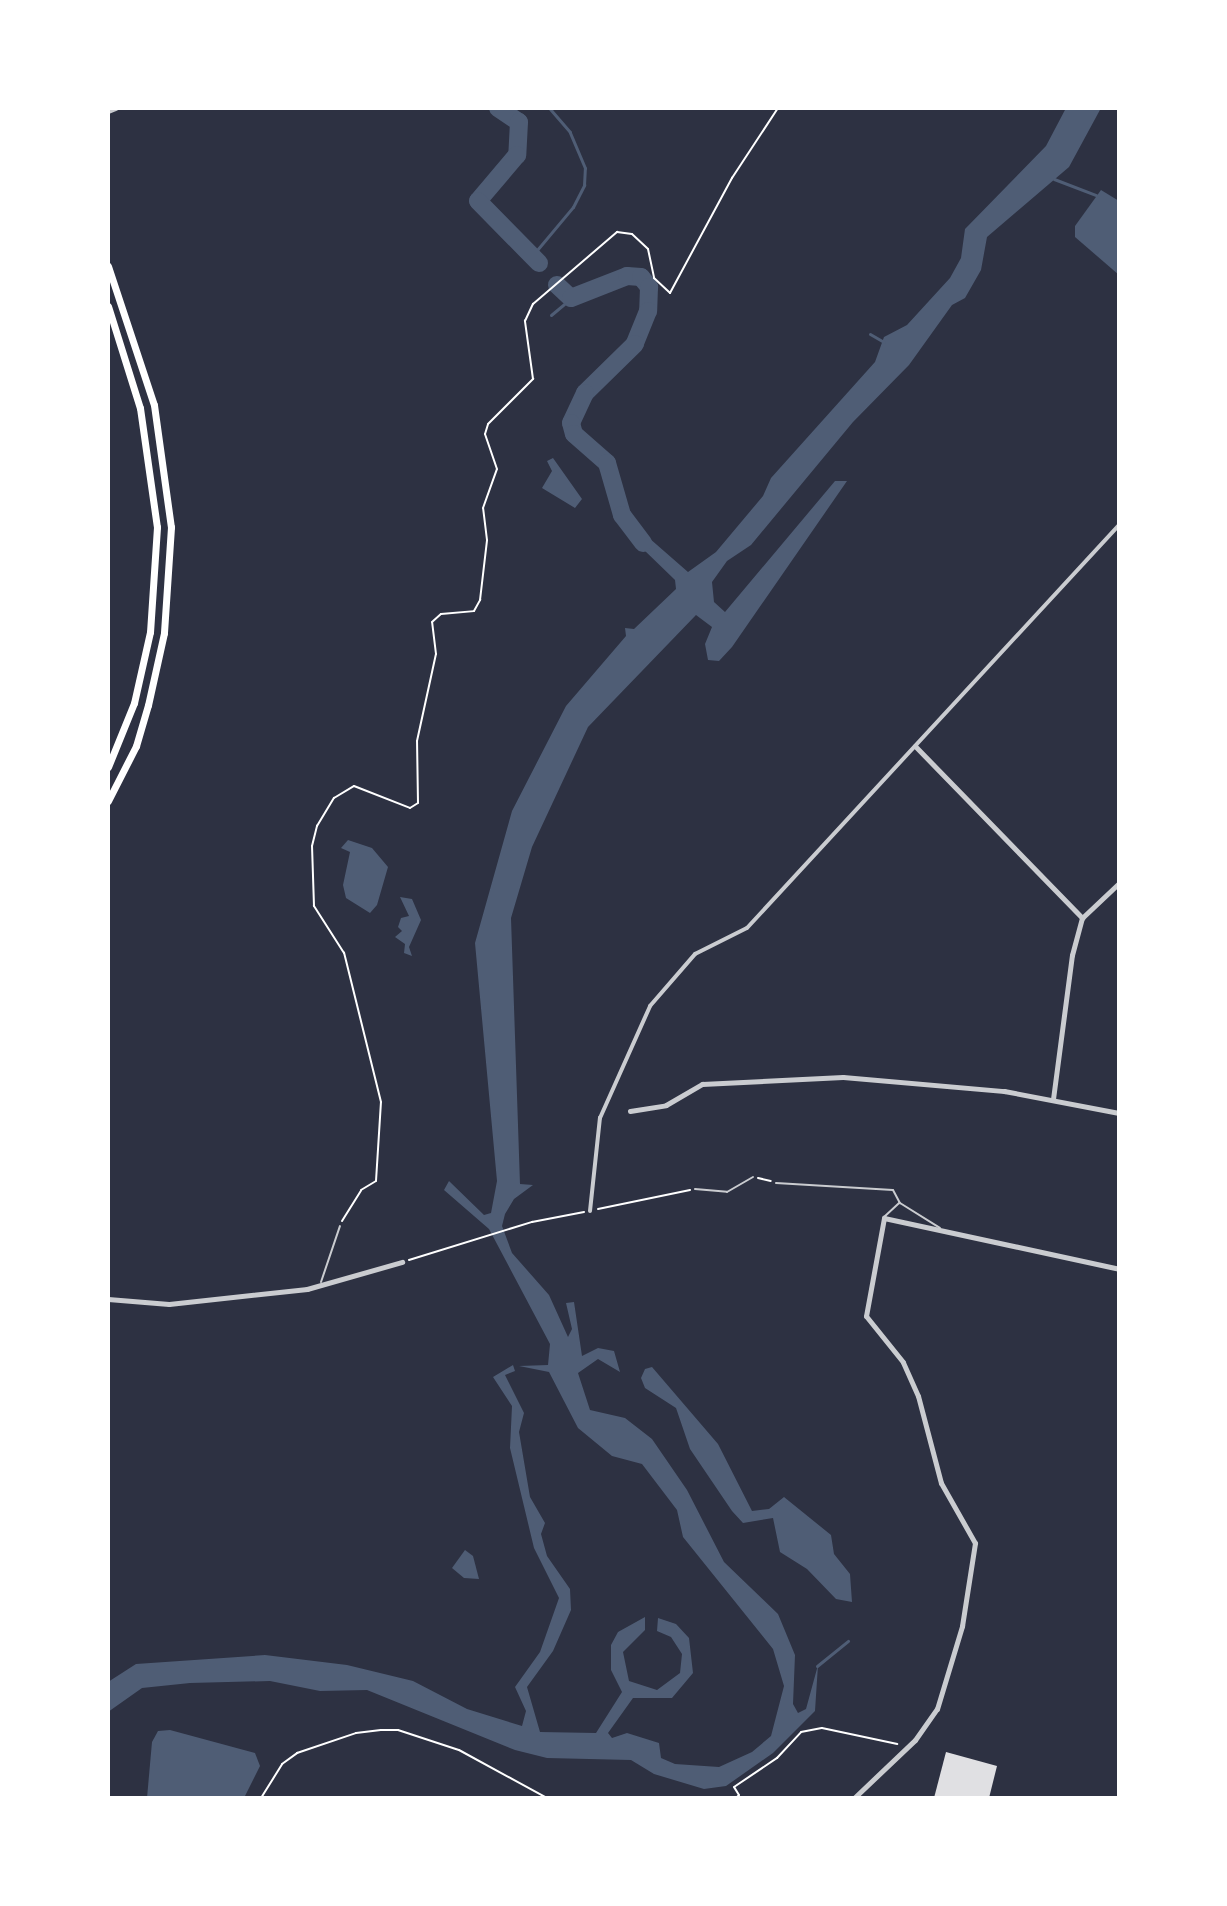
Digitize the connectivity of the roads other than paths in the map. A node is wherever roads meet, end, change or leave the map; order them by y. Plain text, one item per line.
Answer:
1 (115, 108) edge
2 (108, 111) edge
3 (108, 266) edge
4 (108, 306) edge
5 (1119, 525) edge
6 (915, 746) junction
7 (108, 767) edge
8 (108, 801) edge
9 (1119, 883) edge
10 (1082, 918) junction
11 (1053, 1099) junction
12 (630, 1111) dead end
13 (1119, 1113) edge
14 (753, 1177) road end
15 (776, 1183) road end
16 (695, 1189) road end
17 (900, 1203) junction
18 (590, 1211) road end
19 (884, 1218) junction
20 (340, 1226) road end
21 (942, 1230) junction
22 (402, 1262) road end
23 (1119, 1269) edge
24 (319, 1287) junction
25 (108, 1299) edge
26 (854, 1798) edge

1 - 2 street
3 - 8 main road
4 - 7 main road
5 - 6 street
6 - 10 street
6 - 18 street
9 - 10 street
10 - 11 street
11 - 12 street
11 - 13 street
14 - 16 lane
15 - 17 lane
17 - 19 lane
17 - 21 lane
19 - 21 street
19 - 26 street
20 - 24 lane
21 - 23 street
22 - 24 street
24 - 25 street

